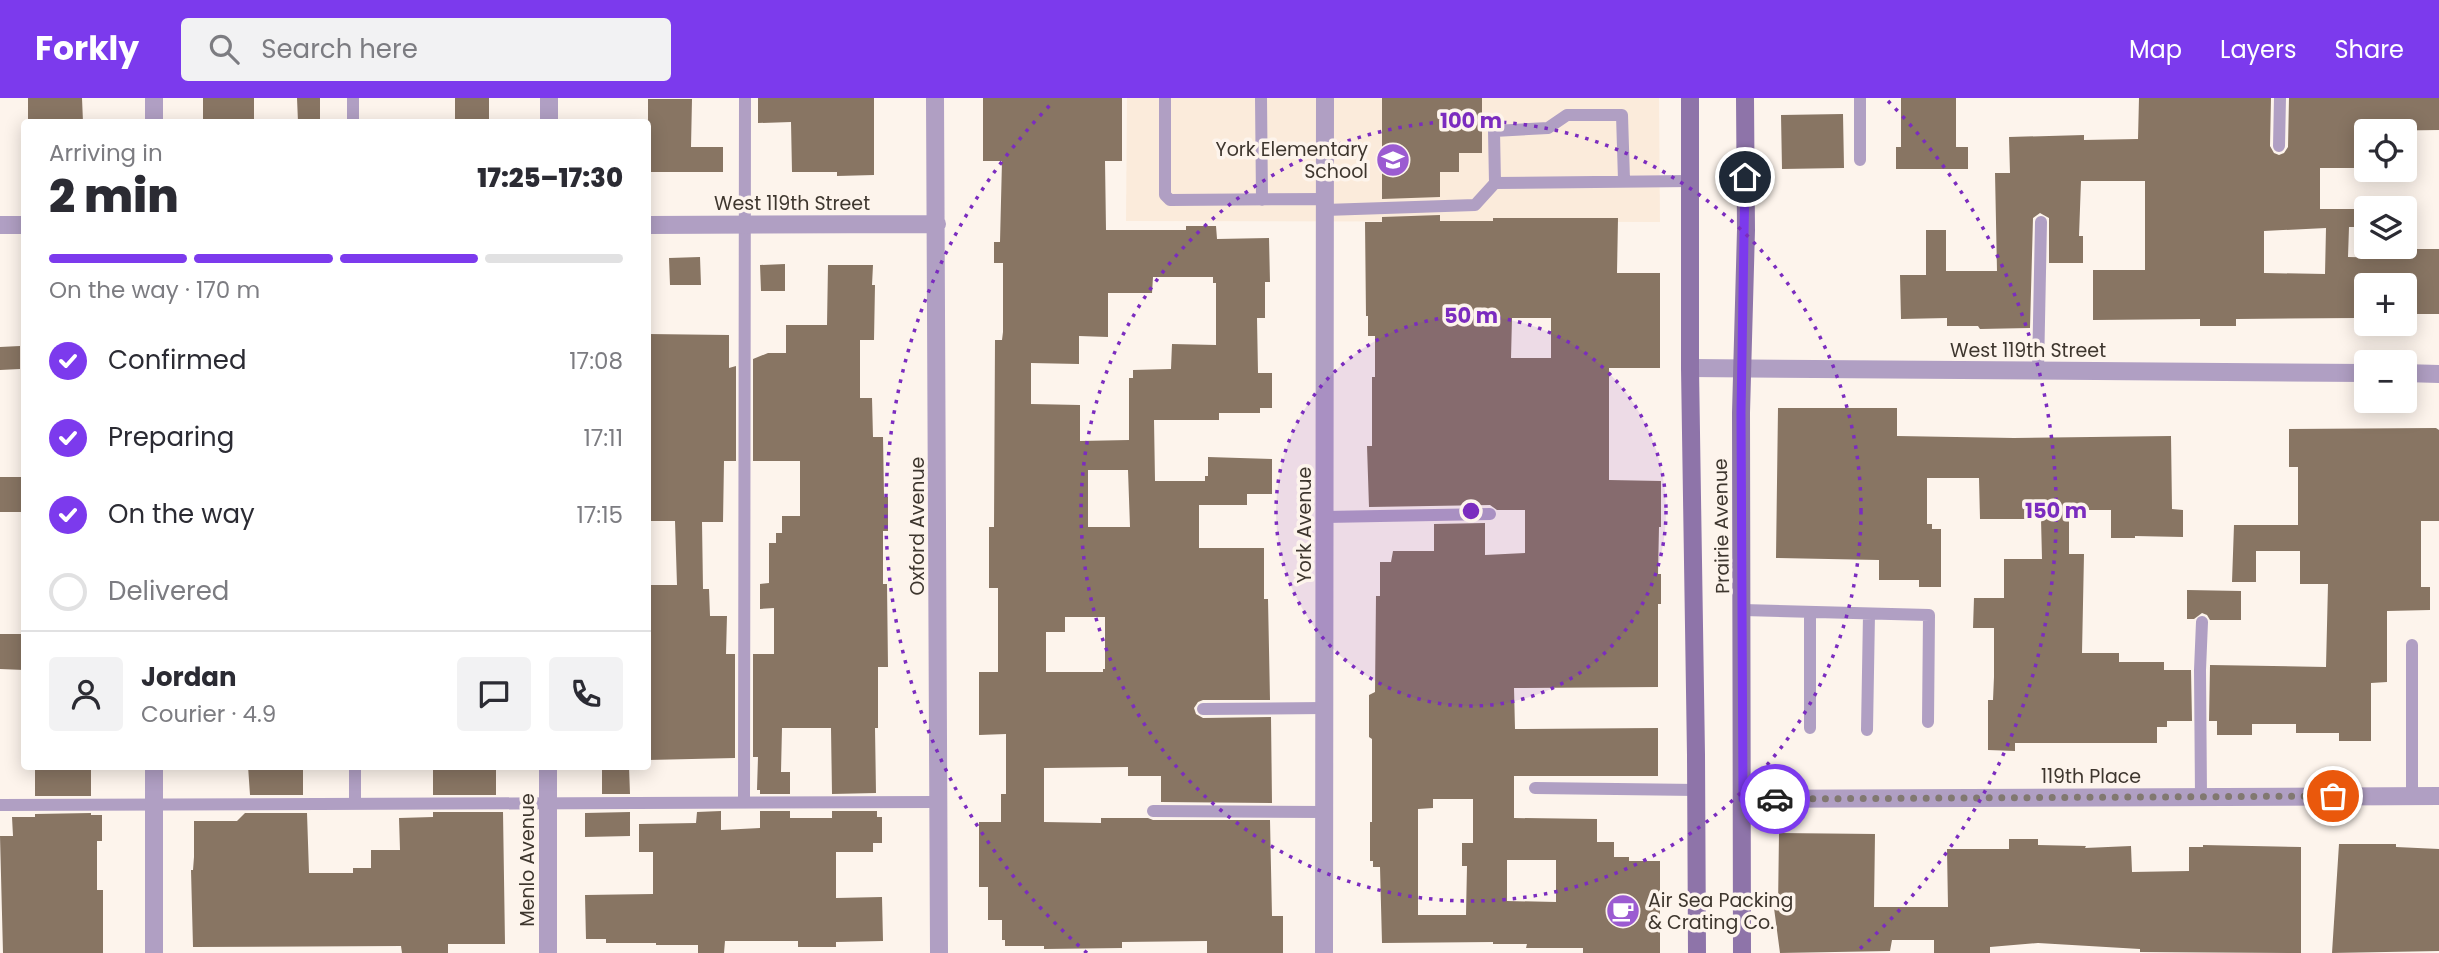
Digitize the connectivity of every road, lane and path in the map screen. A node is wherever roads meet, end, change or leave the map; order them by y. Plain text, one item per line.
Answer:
1 (154, 98) edge
2 (353, 98) edge
3 (549, 98) edge
4 (745, 98) edge
5 (935, 98) edge
6 (1165, 98) edge
7 (1261, 98) edge
8 (1325, 98) edge
9 (1690, 98) edge
10 (1745, 98) edge
11 (1860, 98) edge
12 (2280, 98) edge
13 (154, 119) edge
14 (353, 119) edge
15 (550, 119) edge
16 (2279, 146) dead end
17 (1860, 160) dead end
18 (1623, 180) junction
19 (1691, 181) junction
20 (1496, 183) junction
21 (1262, 200) junction
22 (1325, 204) junction
23 (2041, 222) dead end
24 (937, 223) junction
25 (746, 224) junction
26 (0, 225) edge
27 (21, 225) edge
28 (651, 225) edge
29 (1689, 369) junction
30 (1744, 369) junction
31 (2038, 371) junction
32 (2354, 373) edge
33 (2417, 373) edge
34 (2439, 373) edge
35 (1490, 514) dead end
36 (1325, 517) junction
37 (1743, 610) junction
38 (1810, 612) junction
39 (1869, 614) junction
40 (2202, 622) dead end
41 (2412, 645) dead end
42 (1325, 708) junction
43 (1203, 709) dead end
44 (1928, 722) dead end
45 (1810, 728) dead end
46 (1867, 730) dead end
47 (154, 770) edge
48 (355, 770) edge
49 (548, 770) edge
50 (1535, 788) dead end
51 (1697, 790) junction
52 (2201, 796) junction
53 (2412, 796) junction
54 (2439, 796) edge
55 (1743, 799) junction
56 (548, 802) junction
57 (744, 802) junction
58 (938, 802) junction
59 (355, 804) junction
60 (0, 805) edge
61 (154, 805) junction
62 (1153, 811) dead end
63 (1325, 811) junction
64 (154, 953) edge
65 (548, 953) edge
66 (939, 953) edge
67 (1324, 953) edge
68 (1697, 953) edge
69 (1742, 953) edge

1 - 13 street
2 - 14 lane
3 - 15 street
4 - 25 lane
5 - 24 street, Oxford Avenue
6 - 21 lane
7 - 21 lane
8 - 22 street, York Avenue
9 - 19 main road, Prairie Avenue
10 - 30 main road, Prairie Avenue
11 - 17 lane
12 - 16 lane
18 - 19 lane
18 - 20 lane
18 - 20 lane
19 - 29 main road, Prairie Avenue
20 - 22 lane
21 - 22 lane
22 - 36 street, York Avenue
23 - 31 lane
24 - 25 street, West 119th Street
24 - 58 street, Oxford Avenue
25 - 28 street, West 119th Street
25 - 57 lane
26 - 27 street
29 - 30 street, West 119th Street
29 - 51 main road, Prairie Avenue
30 - 31 street, West 119th Street
30 - 37 main road, Prairie Avenue
31 - 32 street, West 119th Street
33 - 34 street
35 - 36 lane
36 - 42 street, York Avenue
37 - 38 lane
37 - 55 main road, Prairie Avenue
38 - 39 lane
38 - 45 lane
39 - 44 lane
39 - 46 lane
40 - 52 lane
41 - 53 lane
42 - 43 lane
42 - 63 street, York Avenue
47 - 61 street
48 - 59 lane
49 - 56 street, Menlo Avenue
50 - 51 lane
51 - 68 main road, Prairie Avenue
52 - 53 street, 119th Place
52 - 55 street, 119th Place
53 - 54 street, 119th Place
55 - 69 main road, Prairie Avenue
56 - 57 lane
56 - 59 lane
56 - 65 street, Menlo Avenue
57 - 58 lane
58 - 66 street, Oxford Avenue
59 - 61 lane
60 - 61 lane
61 - 64 street
62 - 63 lane
63 - 67 street, York Avenue

